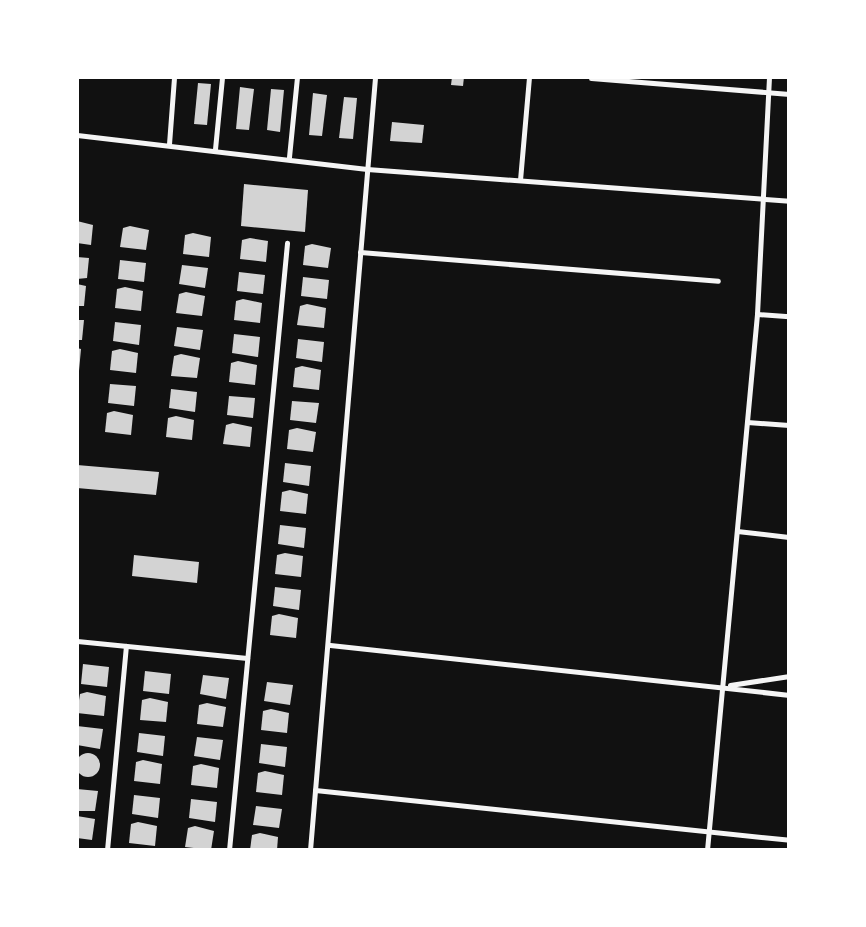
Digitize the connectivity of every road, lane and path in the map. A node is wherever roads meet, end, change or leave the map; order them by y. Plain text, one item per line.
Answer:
1 (174, 77) edge
2 (222, 77) edge
3 (297, 77) edge
4 (375, 77) edge
5 (529, 77) edge
6 (769, 77) edge
7 (592, 78) edge
8 (768, 91) junction
9 (789, 94) edge
10 (77, 135) edge
11 (169, 144) junction
12 (215, 149) junction
13 (289, 157) junction
14 (368, 169) junction
15 (520, 180) junction
16 (762, 199) junction
17 (789, 201) edge
18 (287, 243) dead end
19 (360, 252) junction
20 (718, 281) dead end
21 (757, 314) junction
22 (789, 316) edge
23 (747, 422) junction
24 (789, 425) edge
25 (737, 531) junction
26 (789, 537) edge
27 (77, 641) edge
28 (330, 645) junction
29 (126, 646) junction
30 (247, 658) junction
31 (789, 676) edge
32 (724, 686) junction
33 (789, 695) edge
34 (315, 790) junction
35 (709, 832) junction
36 (789, 840) edge
37 (107, 850) edge
38 (229, 850) edge
39 (310, 850) edge
40 (707, 850) edge

1 - 11 street
2 - 12 street
3 - 13 street
4 - 14 street
5 - 15 street
6 - 8 street
7 - 8 street
8 - 9 street
8 - 16 street
10 - 11 street
11 - 12 street
12 - 13 street
13 - 14 street
14 - 15 street
14 - 19 street
15 - 16 street
16 - 17 street
16 - 21 street
18 - 30 street
19 - 20 street
19 - 28 street
21 - 22 street
21 - 23 street
23 - 24 street
23 - 25 street
25 - 26 street
25 - 32 street
27 - 29 street
28 - 32 street
28 - 34 street
29 - 30 street
29 - 37 street
30 - 38 street
31 - 32 street
32 - 33 street
32 - 35 street
34 - 35 street
34 - 39 street
35 - 36 street
35 - 40 street

